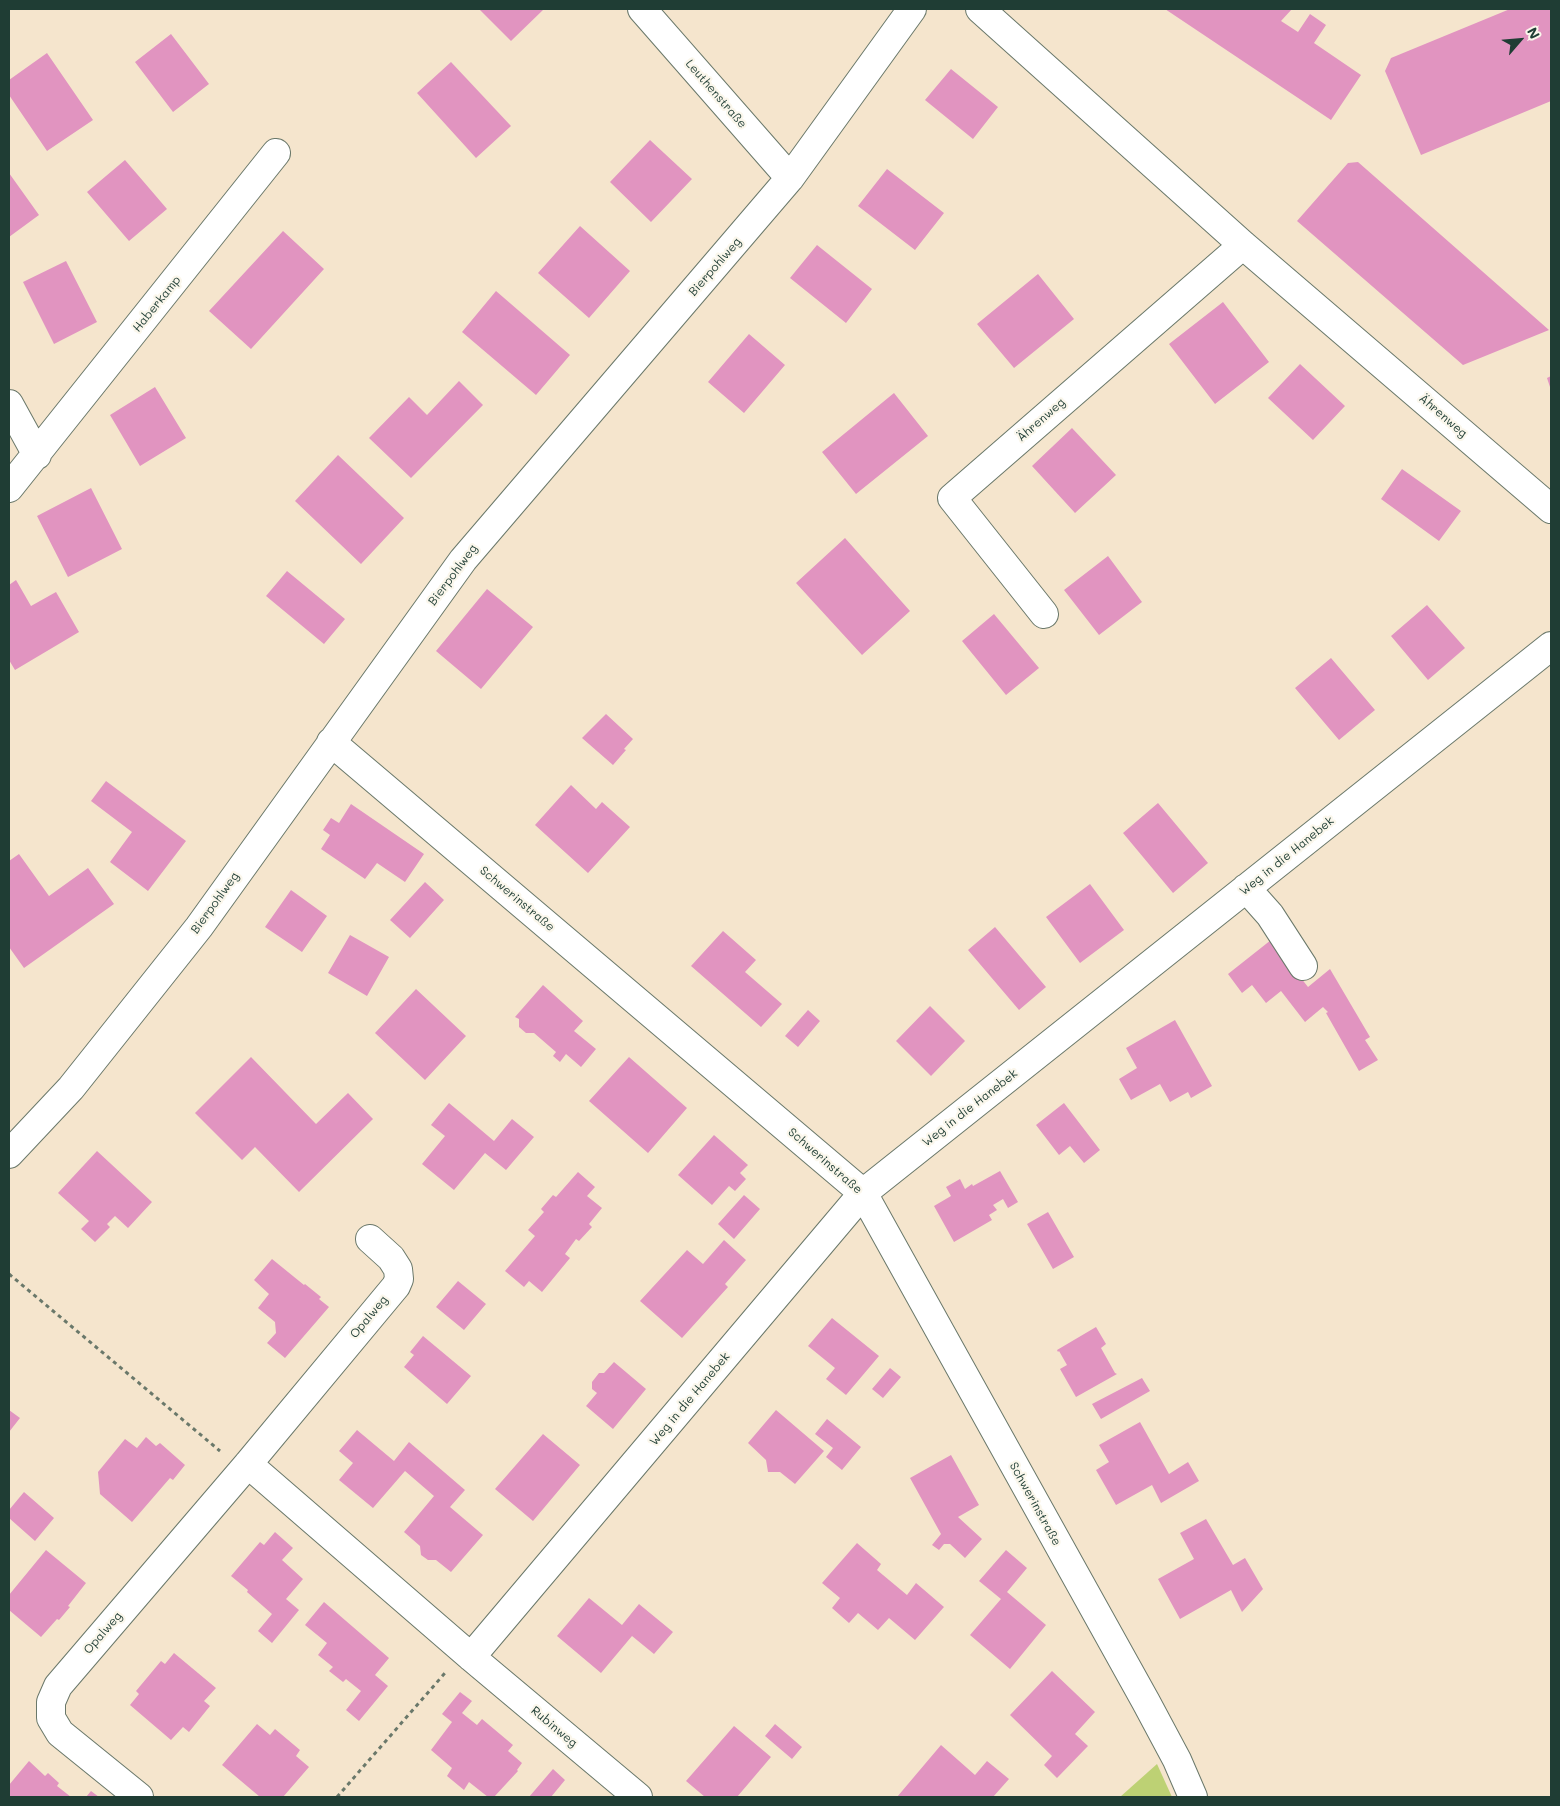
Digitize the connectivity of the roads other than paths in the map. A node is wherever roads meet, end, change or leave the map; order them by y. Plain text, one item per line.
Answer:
1 (642, 9) edge
2 (912, 9) edge
3 (980, 9) edge
4 (276, 153) dead end
5 (790, 178) junction
6 (1243, 245) junction
7 (9, 404) edge
8 (37, 454) junction
9 (9, 488) edge
10 (1551, 509) edge
11 (1044, 614) dead end
12 (1551, 646) edge
13 (331, 742) junction
14 (1246, 888) junction
15 (1303, 966) dead end
16 (9, 1154) edge
17 (863, 1193) junction
18 (370, 1239) dead end
19 (248, 1464) junction
20 (471, 1656) junction
21 (139, 1797) edge
22 (638, 1797) edge
23 (1193, 1797) edge

1 - 5 street, Leuthenstraße
2 - 5 street, Bierpohlweg
3 - 6 street, Ährenweg
4 - 8 street, Haberkamp
5 - 13 street, Bierpohlweg
6 - 10 street, Ährenweg
6 - 11 street, Ährenweg
7 - 8 street
8 - 9 street, Haberkamp
12 - 14 street, Weg in die Hanebek
13 - 16 street, Bierpohlweg
13 - 17 street, Schwerinstraße
14 - 15 street
14 - 17 street, Weg in die Hanebek
17 - 20 street, Weg in die Hanebek
17 - 23 street, Schwerinstraße
18 - 19 street, Opalweg
19 - 20 street
19 - 21 street, Opalweg
20 - 22 street, Rubinweg

